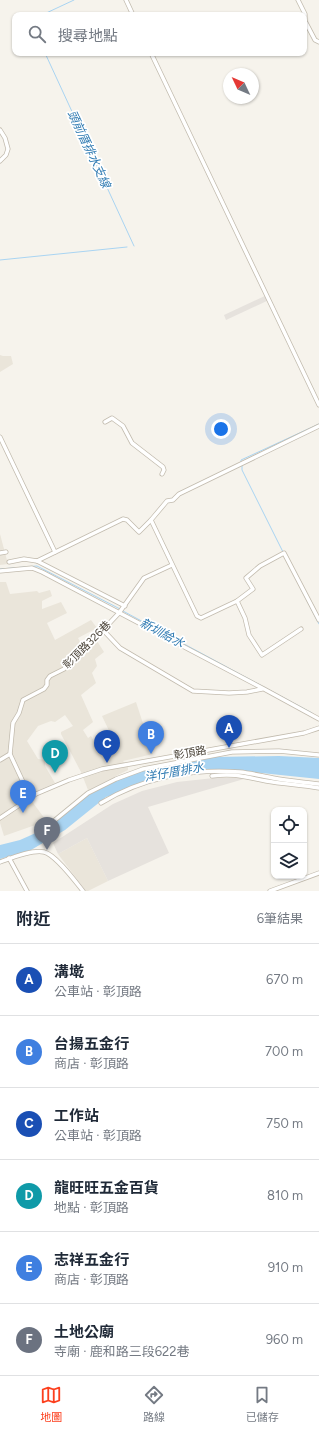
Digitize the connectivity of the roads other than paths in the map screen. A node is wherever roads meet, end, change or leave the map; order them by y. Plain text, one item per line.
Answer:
1 (126, 0) edge
2 (298, 0) edge
3 (132, 12) edge
4 (304, 12) edge
5 (307, 25) edge
6 (319, 42) edge
7 (152, 56) edge
8 (0, 130) edge
9 (0, 162) edge
10 (319, 405) edge
11 (105, 422) dead end
12 (319, 426) edge
13 (0, 437) edge
14 (162, 474) dead end
15 (151, 520) junction
16 (6, 552) dead end
17 (55, 552) junction
18 (0, 553) edge
19 (37, 560) junction
20 (9, 562) dead end
21 (172, 565) junction
22 (0, 571) edge
23 (237, 601) junction
24 (122, 610) junction
25 (319, 620) edge
26 (301, 629) dead end
27 (103, 630) junction
28 (264, 689) junction
29 (319, 720) edge
30 (319, 728) edge
31 (10, 754) junction
32 (319, 755) edge
33 (0, 760) edge
34 (212, 776) dead end
35 (319, 784) edge
36 (319, 788) edge
37 (30, 797) junction
38 (101, 803) dead end
39 (0, 818) edge
40 (54, 820) dead end
41 (9, 858) junction
42 (0, 862) edge
43 (319, 873) edge
44 (27, 891) edge
45 (83, 891) edge
46 (270, 891) edge

1 - 3 street
2 - 4 street
5 - 6 street
7 - 10 street
8 - 9 street
11 - 14 street
12 - 15 street
13 - 17 street
15 - 17 street
15 - 21 street
16 - 18 street
17 - 19 street
19 - 20 street
19 - 24 street
21 - 23 street
21 - 24 street, 彰頂路326巷
22 - 24 street
23 - 25 street
23 - 26 street
24 - 27 street, 彰頂路326巷
24 - 28 street
27 - 28 street
27 - 31 street, 彰頂路326巷
28 - 29 street
30 - 37 street, 彰頂路
31 - 33 street
31 - 37 street
32 - 40 street
34 - 36 street
35 - 38 street
37 - 39 street, 彰頂路
41 - 42 street
41 - 44 street
41 - 45 street
43 - 46 street

